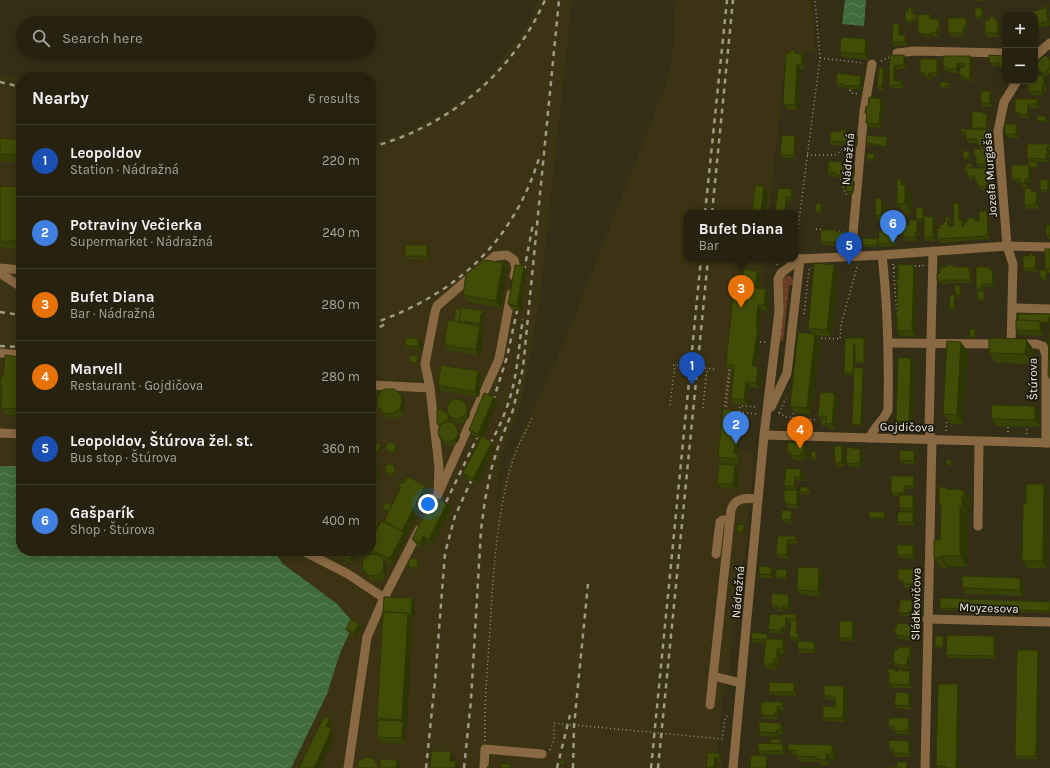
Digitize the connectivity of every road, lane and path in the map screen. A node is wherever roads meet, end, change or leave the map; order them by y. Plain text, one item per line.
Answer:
1 (815, 0) edge
2 (1050, 43) edge
3 (1002, 52) edge
4 (1038, 52) edge
5 (897, 53) joint
6 (820, 58) junction
7 (872, 64) junction
8 (1015, 84) edge
9 (860, 150) junction
10 (807, 155) junction
11 (841, 178) edge
12 (856, 200) junction
13 (798, 227) edge
14 (816, 229) dead end
15 (853, 233) junction
16 (1008, 246) junction
17 (1050, 247) edge
18 (933, 251) junction
19 (882, 255) junction
20 (798, 256) edge
21 (800, 259) junction
22 (852, 260) junction
23 (796, 262) edge
24 (814, 267) edge
25 (0, 268) edge
26 (16, 270) edge
27 (0, 273) edge
28 (16, 284) edge
29 (1012, 308) junction
30 (1050, 309) edge
31 (804, 314) dead end
32 (816, 338) edge
33 (889, 343) junction
34 (930, 344) junction
35 (1011, 344) junction
36 (0, 353) edge
37 (16, 355) edge
38 (681, 366) dead end
39 (726, 368) edge
40 (714, 369) dead end
41 (729, 369) junction
42 (376, 385) edge
43 (430, 388) junction
44 (794, 404) edge
45 (670, 405) dead end
46 (703, 408) dead end
47 (759, 408) dead end
48 (724, 410) edge
49 (728, 411) edge
50 (734, 411) edge
51 (739, 412) junction
52 (947, 416) edge
53 (770, 417) junction
54 (532, 418) dead end
55 (793, 419) junction
56 (817, 420) edge
57 (897, 422) edge
58 (1008, 426) edge
59 (1027, 426) edge
60 (897, 430) edge
61 (946, 431) dead end
62 (0, 433) edge
63 (1008, 433) dead end
64 (16, 434) edge
65 (1027, 434) dead end
66 (764, 435) junction
67 (870, 438) junction
68 (932, 440) junction
69 (978, 441) junction
70 (1048, 443) edge
71 (438, 494) junction
72 (758, 499) junction
73 (730, 520) junction
74 (978, 526) dead end
75 (716, 554) dead end
76 (313, 556) edge
77 (384, 598) junction
78 (927, 619) junction
79 (1050, 622) edge
80 (713, 676) junction
81 (741, 683) junction
82 (710, 705) dead end
83 (725, 718) dead end
84 (554, 740) dead end
85 (485, 749) junction
86 (542, 754) dead end
87 (348, 768) edge
88 (484, 768) edge
89 (733, 768) edge
90 (925, 768) edge

1 - 6 path
2 - 4 street
3 - 5 street
5 - 7 path
6 - 7 path
6 - 10 path
7 - 9 street, Nádražná
8 - 16 street, Jozefa Murgaša
9 - 10 path
9 - 12 street, Nádražná
10 - 13 path
11 - 12 path
12 - 15 street, Nádražná
14 - 15 path
15 - 22 street, Nádražná
16 - 17 street
16 - 18 street
16 - 29 street
18 - 19 street
18 - 34 street
19 - 22 street
19 - 33 street
20 - 21 path
21 - 22 street
21 - 53 street, Nádražná
22 - 32 path
23 - 53 street, Nádražná
24 - 31 path
25 - 26 street
27 - 28 street
29 - 30 street
29 - 35 street
33 - 34 street, Štúrova
33 - 67 street
34 - 35 street, Štúrova
34 - 68 street
35 - 70 street, Štúrova
36 - 37 street
38 - 45 path
39 - 41 path
40 - 46 path
41 - 48 path
41 - 49 path
42 - 43 street
43 - 71 street
43 - 71 street
44 - 55 path
47 - 51 path
50 - 51 path
51 - 53 path
52 - 61 path
53 - 55 path
53 - 66 street, Nádražná
54 - 85 path
55 - 56 path
57 - 60 path
58 - 63 path
59 - 65 path
62 - 64 street
66 - 67 street, Gojdičova
66 - 72 street, Nádražná
67 - 68 street, Gojdičova
68 - 69 street, Gojdičova
68 - 78 street, Sládkovičova
69 - 70 street, Gojdičova
69 - 74 street
71 - 77 street
72 - 73 street
72 - 81 street, Nádražná
73 - 75 street
73 - 80 street
76 - 77 street
77 - 87 street
78 - 79 street, Moyzesova
78 - 90 street, Sládkovičova
80 - 81 street
80 - 82 street
81 - 89 street, Nádražná
83 - 84 path
85 - 86 street
85 - 88 street

